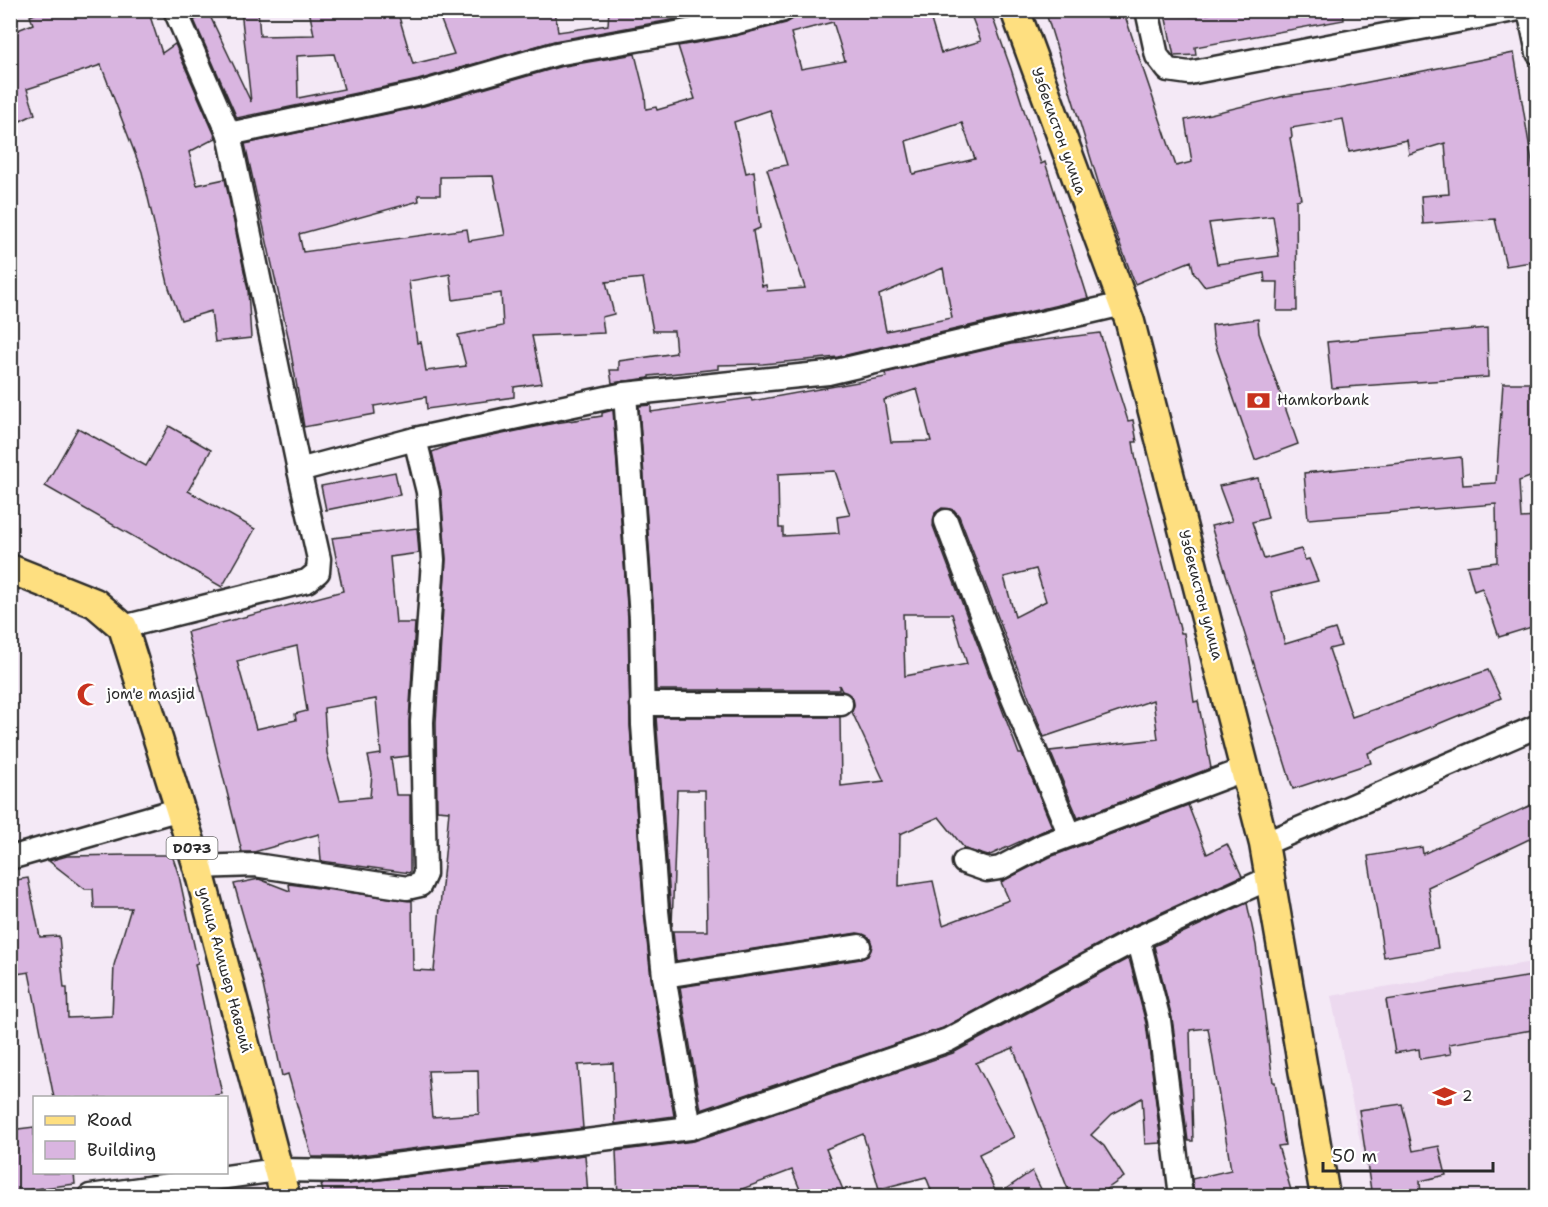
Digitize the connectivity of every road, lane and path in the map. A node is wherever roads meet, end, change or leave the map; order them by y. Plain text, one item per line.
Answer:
1 (175, 10) edge
2 (783, 10) edge
3 (1015, 10) edge
4 (1146, 10) edge
5 (1514, 10) edge
6 (1529, 10) edge
7 (1538, 53) edge
8 (229, 134) junction
9 (1123, 304) junction
10 (625, 394) junction
11 (416, 439) junction
12 (299, 470) junction
13 (946, 521) dead end
14 (10, 569) edge
15 (123, 627) junction
16 (642, 704) junction
17 (841, 704) dead end
18 (1538, 726) edge
19 (1246, 769) junction
20 (180, 809) junction
21 (1070, 836) junction
22 (1264, 844) junction
23 (10, 858) edge
24 (964, 862) dead end
25 (198, 867) junction
26 (1270, 878) junction
27 (1138, 938) junction
28 (859, 946) dead end
29 (664, 976) junction
30 (690, 1128) junction
31 (281, 1183) edge
32 (90, 1197) edge
33 (1181, 1197) edge
34 (1325, 1197) edge

1 - 8 street
2 - 8 street
3 - 9 main road, Узбекистон улица
4 - 5 street
6 - 7 street
8 - 12 street
9 - 10 street
9 - 19 main road, Узбекистон улица
10 - 11 street
10 - 16 street
11 - 12 street
11 - 25 street
12 - 15 street
13 - 21 street
14 - 15 main road
15 - 20 main road, улица Алишер Навоий / D073
16 - 17 street
16 - 29 street
18 - 22 street
19 - 21 street
19 - 22 main road, Узбекистон улица
20 - 23 street
20 - 25 main road, улица Алишер Навоий / D073
21 - 24 street
22 - 26 main road, Узбекистон улица
25 - 31 main road, улица Алишер Навоий / D073
26 - 27 street
26 - 34 main road, Узбекистон улица
27 - 30 street
27 - 33 street
28 - 29 street
29 - 30 street
30 - 31 street
31 - 32 street

